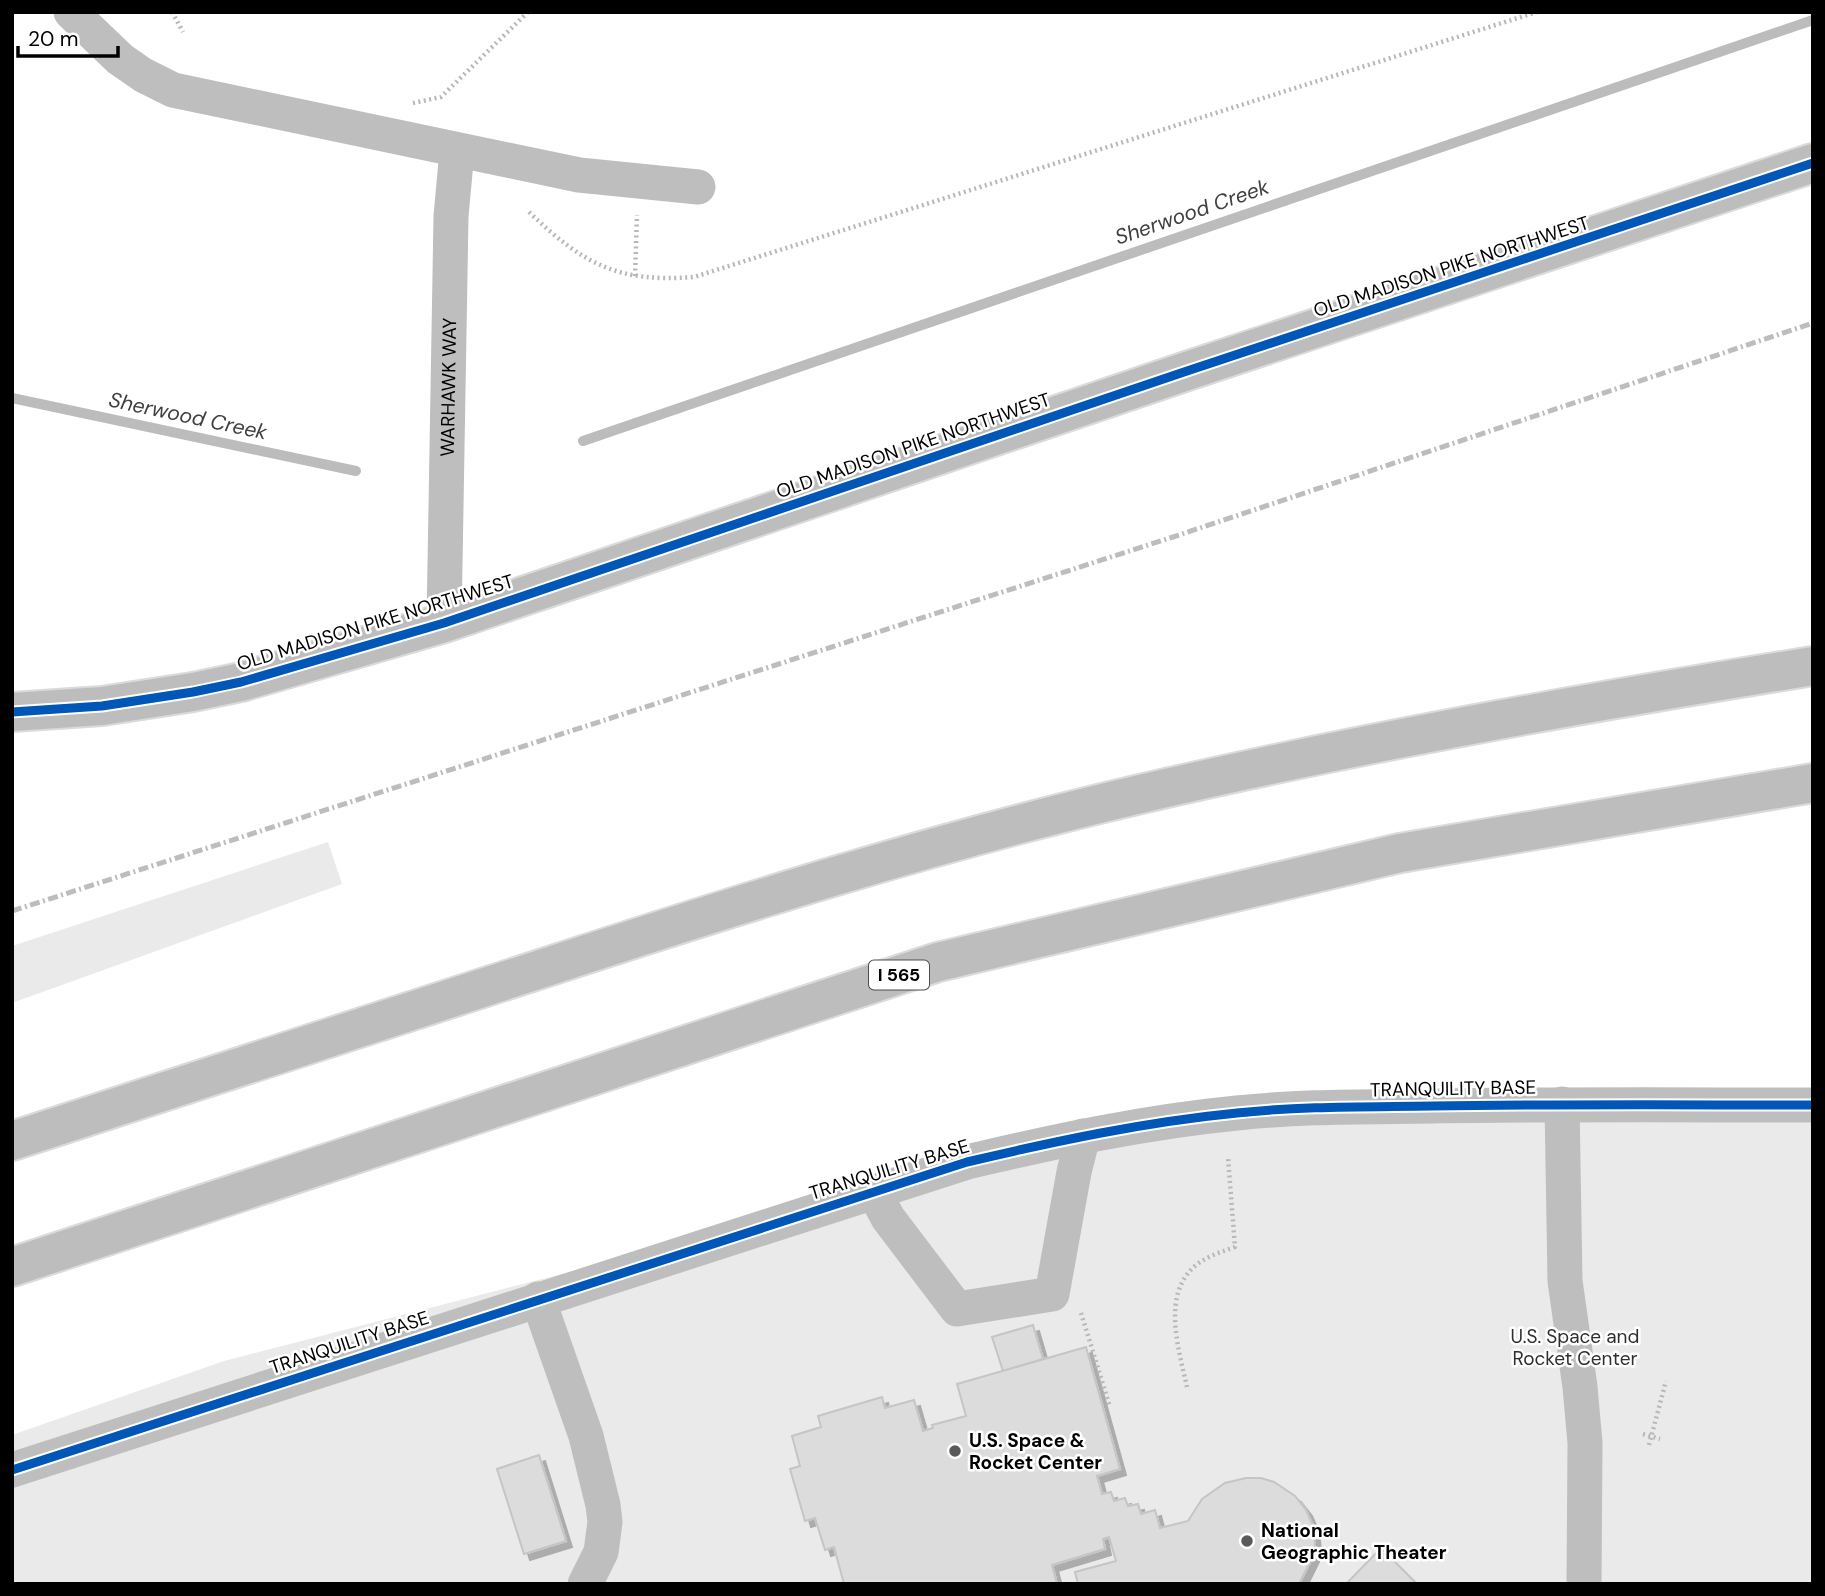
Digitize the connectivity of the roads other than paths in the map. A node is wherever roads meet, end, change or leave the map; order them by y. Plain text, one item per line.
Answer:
1 (71, 12) edge
2 (457, 151) junction
3 (1813, 163) edge
4 (698, 187) dead end
5 (444, 623) junction
6 (1802, 667) edge
7 (12, 712) edge
8 (1813, 783) edge
9 (1562, 1104) junction
10 (1813, 1105) edge
11 (1083, 1136) junction
12 (12, 1141) edge
13 (874, 1192) junction
14 (12, 1267) edge
15 (538, 1299) junction
16 (12, 1470) edge
17 (585, 1584) edge
18 (1584, 1584) edge

1 - 2 street
2 - 4 street
2 - 5 street, WARHAWK WAY
3 - 5 main road, OLD MADISON PIKE NORTHWEST
5 - 7 main road, OLD MADISON PIKE NORTHWEST
6 - 12 main road
8 - 14 main road, I 565
9 - 10 street, TRANQUILITY BASE
9 - 11 street, TRANQUILITY BASE
9 - 18 street
11 - 13 street, TRANQUILITY BASE
11 - 13 street
13 - 15 street, TRANQUILITY BASE
15 - 16 street, TRANQUILITY BASE
15 - 17 street

